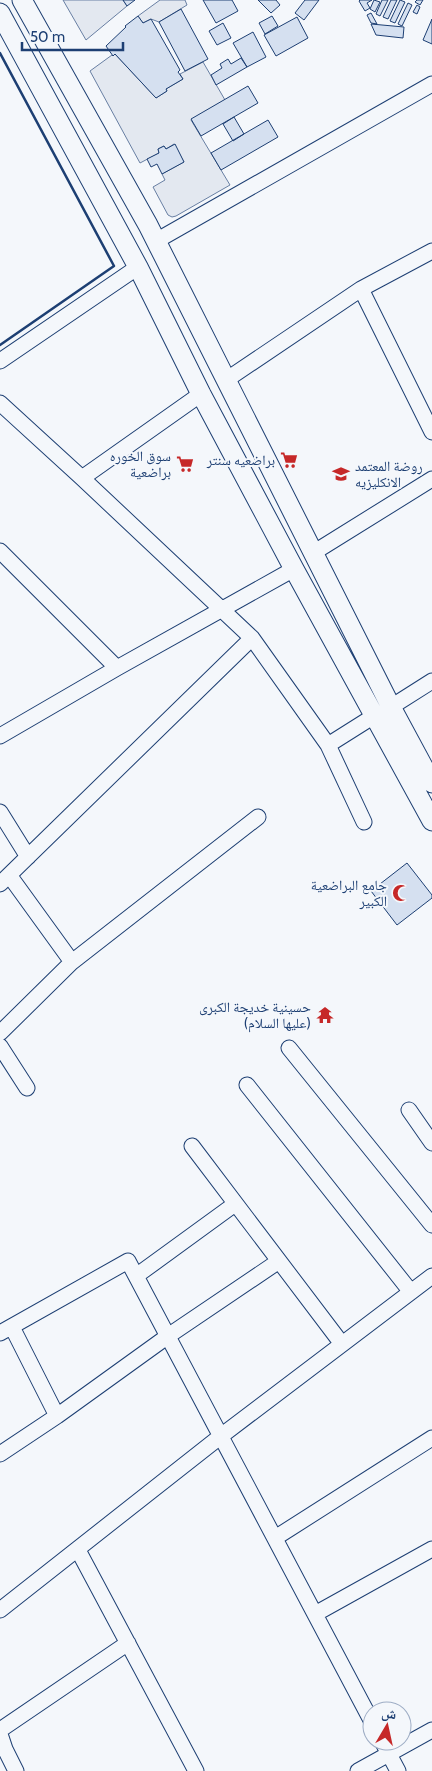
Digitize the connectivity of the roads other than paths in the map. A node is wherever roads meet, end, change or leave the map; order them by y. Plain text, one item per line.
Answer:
1 (22, 0) edge
2 (0, 13) edge
3 (432, 84) edge
4 (156, 241) junction
5 (432, 251) edge
6 (138, 266) junction
7 (361, 289) junction
8 (193, 317) junction
9 (169, 328) junction
10 (0, 361) edge
11 (226, 380) junction
12 (201, 394) junction
13 (0, 403) edge
14 (432, 432) edge
15 (82, 478) junction
16 (432, 479) edge
17 (0, 551) edge
18 (313, 553) junction
19 (294, 569) junction
20 (222, 608) junction
21 (252, 638) junction
22 (117, 668) junction
23 (432, 681) edge
24 (391, 707) junction
25 (374, 716) junction
26 (0, 736) edge
27 (328, 745) junction
28 (432, 783) edge
29 (0, 812) edge
30 (258, 817) dead end
31 (432, 821) edge
32 (364, 822) dead end
33 (28, 857) junction
34 (5, 880) edge
35 (72, 962) junction
36 (0, 1033) edge
37 (0, 1046) edge
38 (289, 1048) dead end
39 (246, 1085) dead end
40 (27, 1088) dead end
41 (409, 1110) dead end
42 (432, 1143) edge
43 (192, 1146) dead end
44 (236, 1204) junction
45 (432, 1225) edge
46 (279, 1262) junction
47 (136, 1276) junction
48 (432, 1276) edge
49 (411, 1292) junction
50 (6, 1330) edge
51 (168, 1336) junction
52 (342, 1344) junction
53 (56, 1416) junction
54 (221, 1436) junction
55 (432, 1438) edge
56 (0, 1454) edge
57 (275, 1538) junction
58 (432, 1549) edge
59 (78, 1550) junction
60 (0, 1610) edge
61 (315, 1614) junction
62 (128, 1643) junction
63 (362, 1703) edge
64 (432, 1730) edge
65 (0, 1732) edge
66 (412, 1737) edge
67 (381, 1751) edge
68 (388, 1751) edge
69 (16, 1771) edge
70 (196, 1771) edge
71 (358, 1771) edge
72 (398, 1771) edge

1 - 4 main road
2 - 6 main road
3 - 4 street
4 - 8 main road
5 - 7 street
6 - 9 main road
6 - 10 street
7 - 11 street
7 - 14 street
8 - 9 main road
8 - 11 main road
9 - 12 main road
11 - 18 main road
12 - 15 street
12 - 19 main road
13 - 15 street
15 - 20 street
16 - 18 street
17 - 22 street
18 - 24 main road
19 - 20 street
19 - 25 main road
20 - 21 street
20 - 22 street
21 - 27 street
21 - 33 street
22 - 26 street
23 - 24 street
24 - 28 main road
25 - 27 street
25 - 31 main road
27 - 32 street
29 - 33 street
30 - 35 street
33 - 34 street
34 - 35 street
35 - 36 street
37 - 40 street
38 - 45 street
39 - 49 street
41 - 42 street
43 - 44 street
44 - 46 street
44 - 47 street
46 - 51 street
46 - 52 street
47 - 50 street
47 - 51 street
48 - 49 street
49 - 52 street
50 - 53 street
51 - 53 street
51 - 54 street
52 - 54 street
53 - 56 street
54 - 57 street
54 - 59 street
55 - 57 street
57 - 61 street
58 - 61 street
59 - 60 street
59 - 62 street
61 - 63 street
62 - 65 street
62 - 70 street
64 - 66 street
65 - 69 street
67 - 71 street
68 - 72 street

